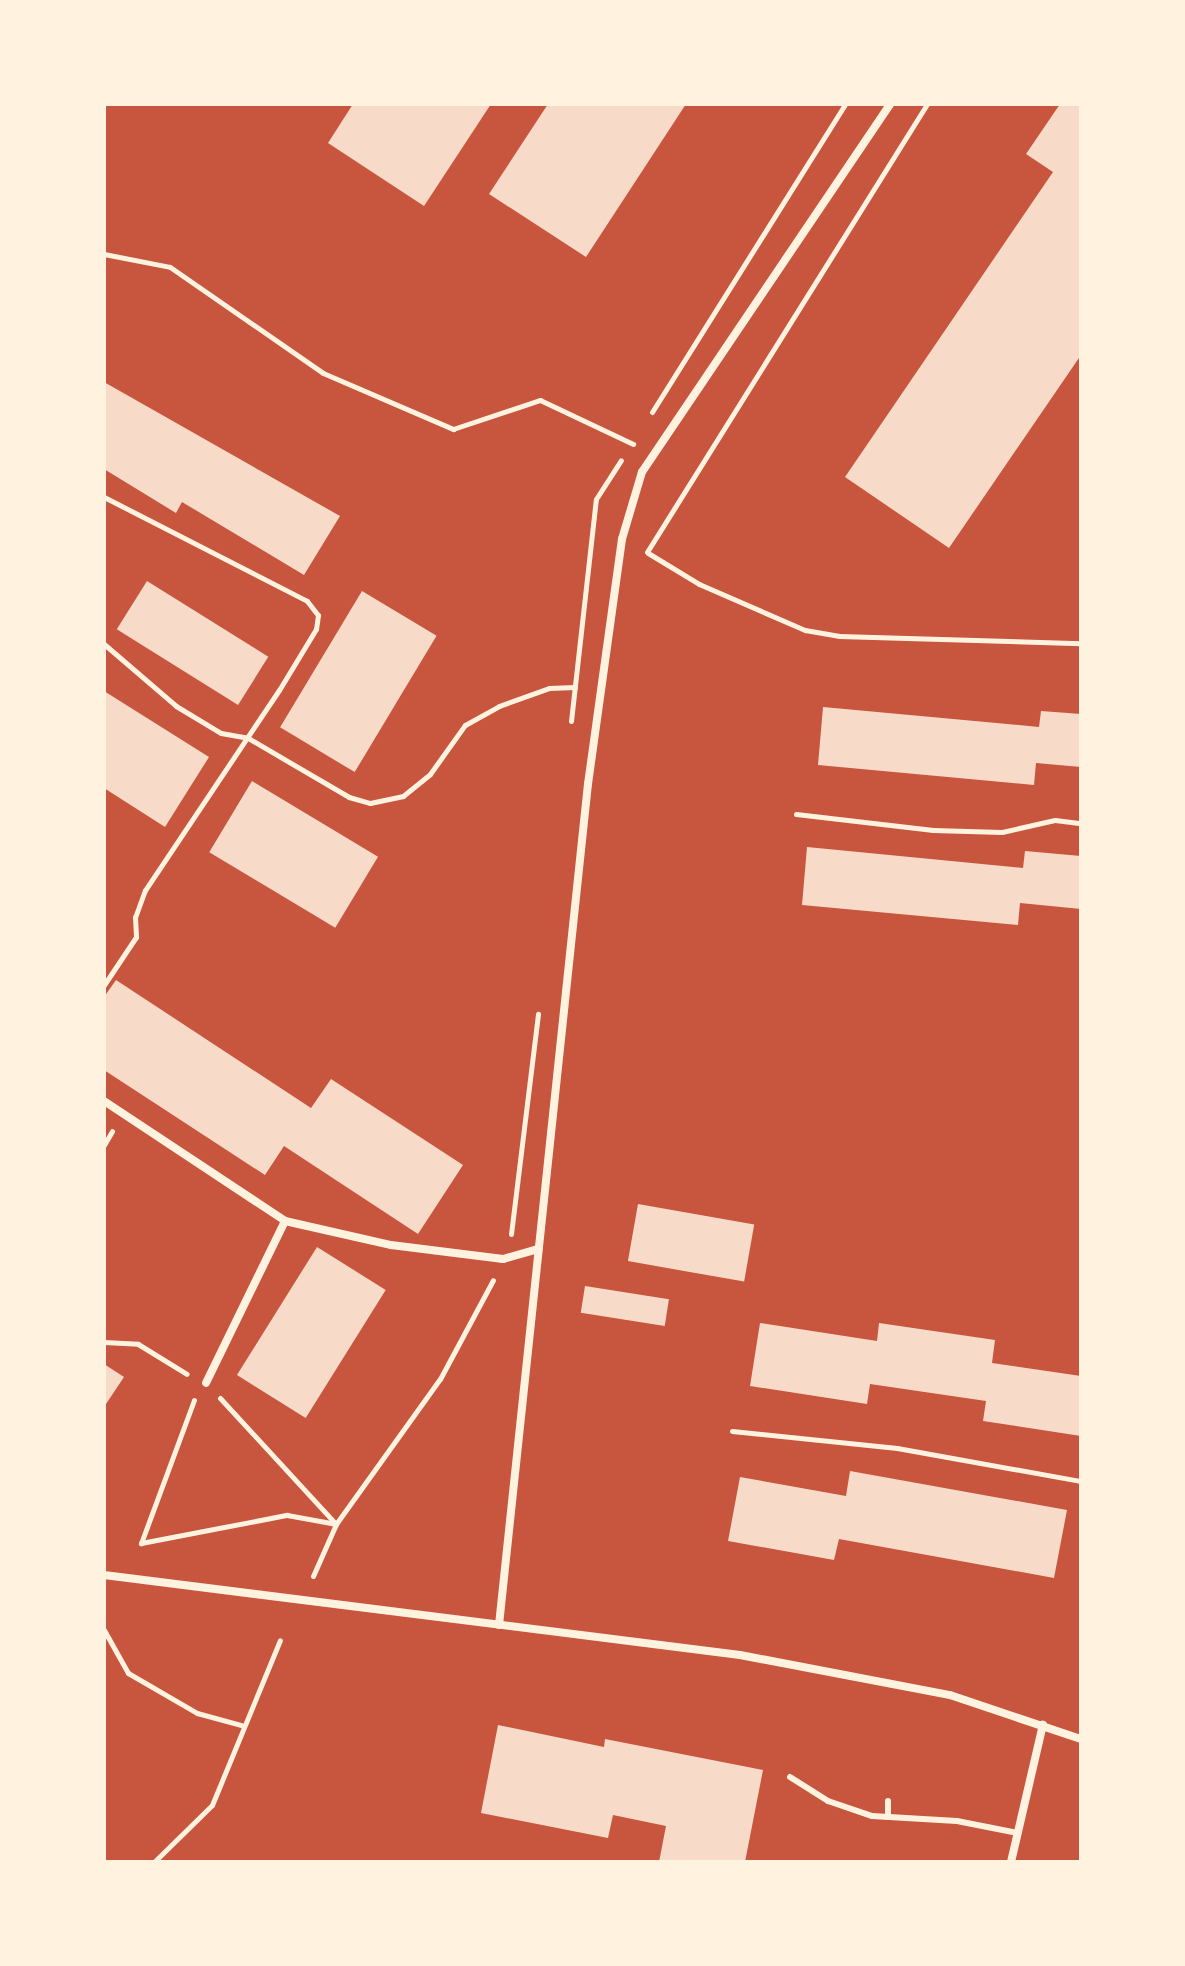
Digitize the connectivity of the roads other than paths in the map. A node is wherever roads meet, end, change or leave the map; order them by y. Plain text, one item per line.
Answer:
1 (890, 104) edge
2 (104, 1101) edge
3 (285, 1221) junction
4 (539, 1249) junction
5 (206, 1383) road end
6 (104, 1575) edge
7 (499, 1625) junction
8 (1043, 1725) junction
9 (1081, 1739) edge
10 (790, 1777) dead end
11 (888, 1801) dead end
12 (888, 1817) junction
13 (1018, 1833) junction
14 (1011, 1862) edge

1 - 4 street
2 - 3 street
3 - 4 street
3 - 5 street
4 - 7 street
6 - 7 street
7 - 8 street
8 - 9 street
8 - 13 street
10 - 12 lane
11 - 12 lane
12 - 13 lane
13 - 14 street

